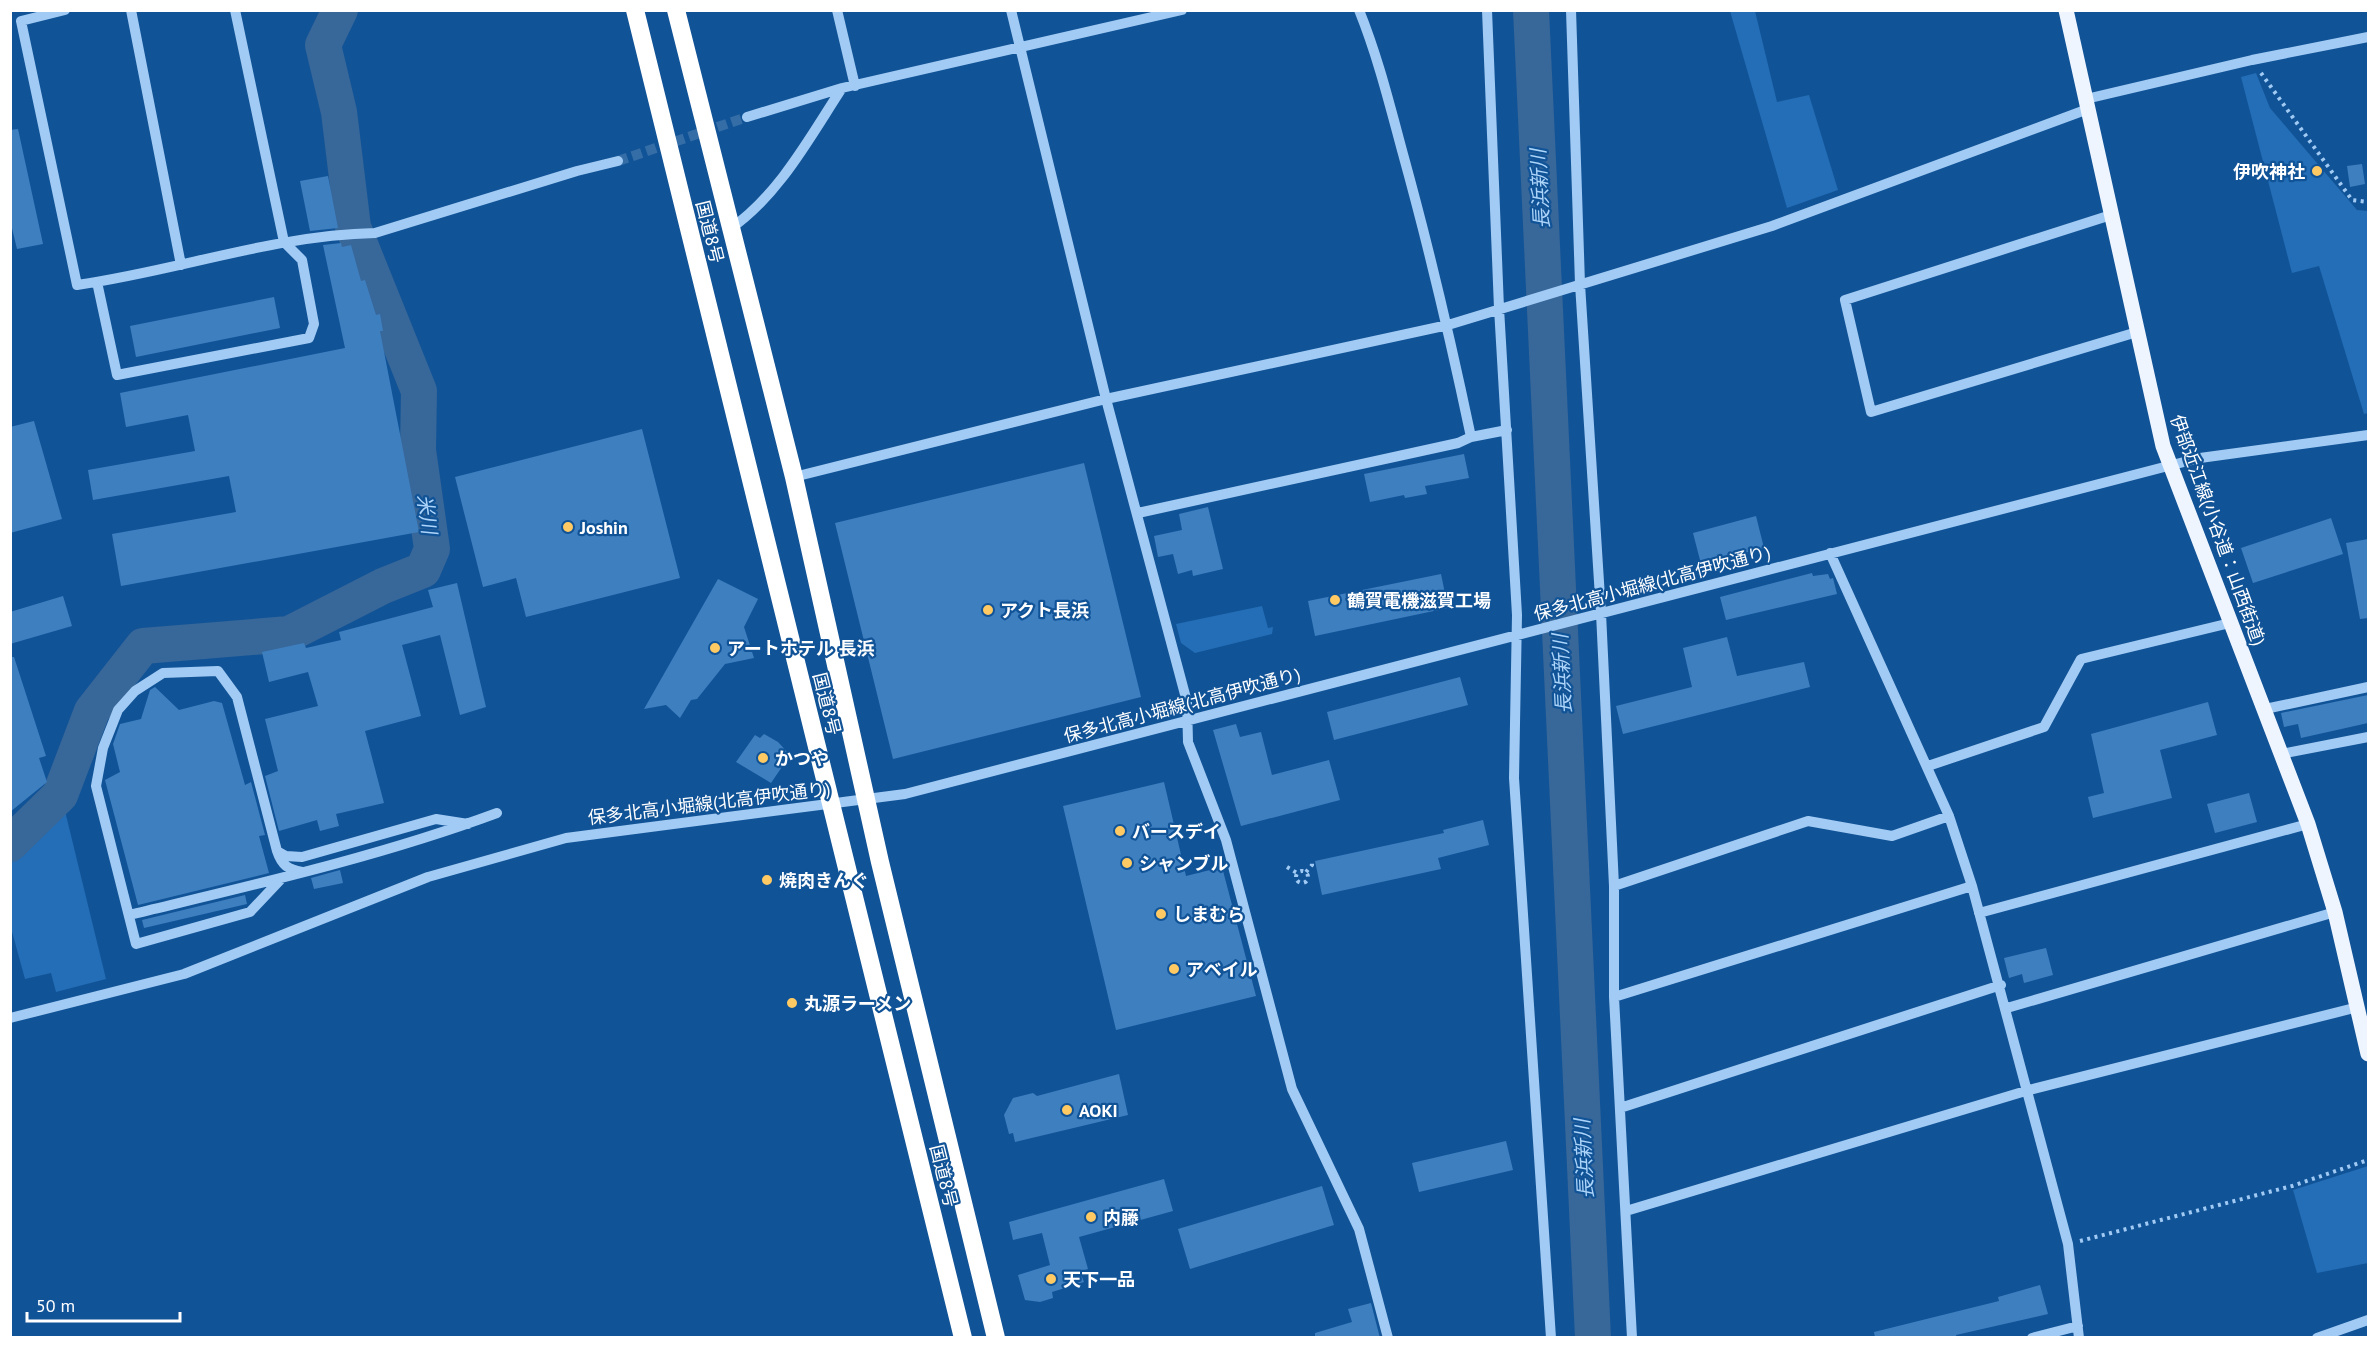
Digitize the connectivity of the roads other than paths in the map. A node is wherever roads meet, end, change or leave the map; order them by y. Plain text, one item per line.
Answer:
1 (65, 10) edge
2 (131, 10) edge
3 (235, 10) edge
4 (635, 10) edge
5 (676, 10) edge
6 (837, 10) edge
7 (1011, 10) edge
8 (1182, 10) edge
9 (1359, 10) edge
10 (1487, 10) edge
11 (1571, 10) edge
12 (2066, 10) edge
13 (2368, 37) edge
14 (1020, 49) junction
15 (855, 86) junction
16 (842, 88) junction
17 (2087, 104) junction
18 (747, 117) tunnel mouth
19 (618, 161) tunnel mouth
20 (2111, 215) junction
21 (730, 229) junction
22 (284, 242) junction
23 (181, 265) junction
24 (97, 282) junction
25 (1576, 285) junction
26 (1504, 306) junction
27 (1448, 325) junction
28 (2137, 332) junction
29 (1106, 399) junction
30 (1507, 430) junction
31 (2368, 435) edge
32 (1471, 437) junction
33 (2172, 465) junction
34 (794, 477) junction
35 (1138, 513) junction
36 (1830, 553) junction
37 (1601, 613) junction
38 (2230, 623) junction
39 (1520, 634) junction
40 (2368, 687) edge
41 (2265, 710) junction
42 (1187, 721) junction
43 (2368, 737) edge
44 (2281, 754) junction
45 (1928, 766) junction
46 (867, 799) junction
47 (830, 804) junction
48 (497, 813) dead end
49 (1949, 816) junction
50 (468, 824) junction
51 (2308, 824) junction
52 (277, 851) junction
53 (306, 872) junction
54 (282, 878) junction
55 (1614, 886) junction
56 (1972, 886) junction
57 (2335, 912) junction
58 (1979, 913) junction
59 (129, 915) junction
60 (2001, 985) junction
61 (1614, 997) junction
62 (2358, 1006) junction
63 (2007, 1008) junction
64 (10, 1018) edge
65 (2368, 1054) edge
66 (2029, 1090) junction
67 (1620, 1108) junction
68 (1626, 1211) junction
69 (2368, 1320) edge
70 (2078, 1326) junction
71 (963, 1338) edge
72 (996, 1338) edge
73 (1388, 1338) edge
74 (1551, 1338) edge
75 (1632, 1338) edge
76 (2032, 1338) edge
77 (2079, 1338) edge
78 (2317, 1338) edge

1 - 24 street
2 - 23 street
3 - 22 street
4 - 47 highway, 国道8号
5 - 21 highway, 国道8号
6 - 15 street
7 - 14 street
8 - 14 street
9 - 27 street
10 - 26 street
11 - 25 street
12 - 17 main road, 伊部近江線(小谷道：山西街道)
13 - 17 street
14 - 15 street
14 - 29 street
15 - 16 street
16 - 18 street
16 - 21 street
17 - 20 main road, 伊部近江線(小谷道：山西街道)
17 - 25 street
19 - 22 street
20 - 28 main road, 伊部近江線(小谷道：山西街道)
20 - 28 street
21 - 34 highway, 国道8号
22 - 23 street
22 - 24 street
23 - 24 street
25 - 26 street
25 - 37 street
26 - 27 street
26 - 30 street
27 - 29 street
27 - 32 street
28 - 33 main road, 伊部近江線(小谷道：山西街道)
29 - 34 street
29 - 35 street
30 - 32 street
30 - 39 street
31 - 33 street, 保多北高小堀線(北高伊吹通り)
32 - 35 street
33 - 36 street, 保多北高小堀線(北高伊吹通り)
33 - 38 main road, 伊部近江線(小谷道：山西街道)
34 - 46 highway, 国道8号
35 - 42 street
36 - 37 street, 保多北高小堀線(北高伊吹通り)
36 - 45 street
37 - 39 street, 保多北高小堀線(北高伊吹通り)
37 - 55 street
38 - 41 main road, 伊部近江線(小谷道：山西街道)
38 - 45 street
39 - 42 street, 保多北高小堀線(北高伊吹通り)
39 - 74 street
40 - 41 street
41 - 44 main road, 伊部近江線(小谷道：山西街道)
42 - 46 street, 保多北高小堀線(北高伊吹通り)
42 - 73 street
43 - 44 street
44 - 51 main road, 伊部近江線(小谷道：山西街道)
45 - 49 street
46 - 47 street, 保多北高小堀線(北高伊吹通り)
46 - 72 highway, 国道8号
47 - 64 street, 保多北高小堀線(北高伊吹通り)
47 - 71 highway, 国道8号
48 - 50 street
49 - 55 street
49 - 56 street
50 - 52 street
50 - 53 street
51 - 57 main road, 伊部近江線(小谷道：山西街道)
51 - 58 street
52 - 53 street
52 - 59 street
53 - 54 street
54 - 59 street
54 - 59 street
55 - 61 street
56 - 58 street
56 - 61 street
57 - 62 main road, 伊部近江線(小谷道：山西街道)
57 - 63 street
58 - 60 street
60 - 63 street
60 - 67 street
61 - 67 street
62 - 65 main road, 伊部近江線(小谷道：山西街道)
62 - 66 street
63 - 66 street
66 - 68 street
66 - 70 street
67 - 68 street
68 - 75 street
69 - 78 street
70 - 76 street
70 - 77 street

